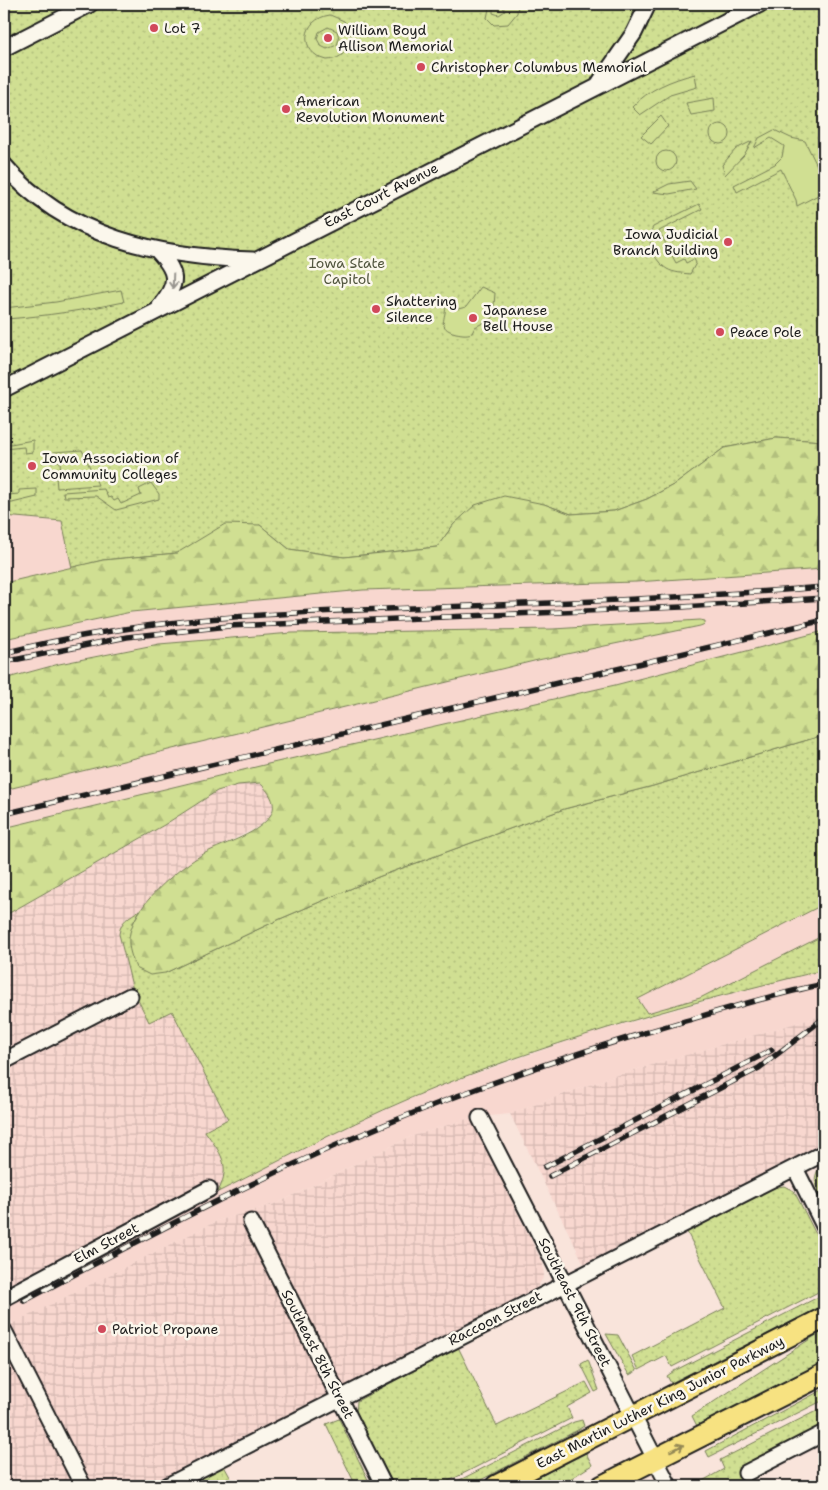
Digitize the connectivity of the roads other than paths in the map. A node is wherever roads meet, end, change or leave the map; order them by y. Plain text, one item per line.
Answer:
1 (90, 4) edge
2 (648, 4) edge
3 (760, 4) edge
4 (4, 48) edge
5 (598, 85) junction
6 (4, 164) edge
7 (157, 250) junction
8 (254, 260) junction
9 (156, 311) junction
10 (4, 389) edge
11 (130, 996) dead end
12 (4, 1061) edge
13 (480, 1118) dead end
14 (824, 1153) edge
15 (795, 1168) junction
16 (209, 1189) dead end
17 (251, 1222) dead end
18 (824, 1226) edge
19 (565, 1283) junction
20 (4, 1298) edge
21 (824, 1318) edge
22 (4, 1331) edge
23 (824, 1374) edge
24 (340, 1398) junction
25 (633, 1416) junction
26 (824, 1433) edge
27 (655, 1459) junction
28 (746, 1473) dead end
29 (83, 1486) edge
30 (167, 1486) edge
31 (384, 1486) edge
32 (496, 1486) edge
33 (602, 1486) edge
34 (669, 1486) edge

1 - 4 street
2 - 5 street
3 - 5 street, East Court Avenue
5 - 8 street, East Court Avenue
6 - 7 street
7 - 8 street
7 -> 9 street
8 - 9 street, East Court Avenue
9 - 10 street, East Court Avenue
11 - 12 street
13 - 19 street, Southeast 9th Street
14 - 15 street, Raccoon Street
15 - 18 street
15 - 19 street, Raccoon Street
16 - 20 street, Elm Street
17 - 24 street, Southeast 8th Street
19 - 24 street, Raccoon Street
19 - 25 street, Southeast 9th Street
21 - 25 main road, East Martin Luther King Junior Parkway
22 - 29 street
27 -> 23 main road
24 - 30 street, Raccoon Street
24 - 31 street, Southeast 8th Street
25 - 27 street, Southeast 9th Street
25 - 32 main road, East Martin Luther King Junior Parkway
26 - 28 street
27 - 33 main road
27 - 34 street, Southeast 9th Street

